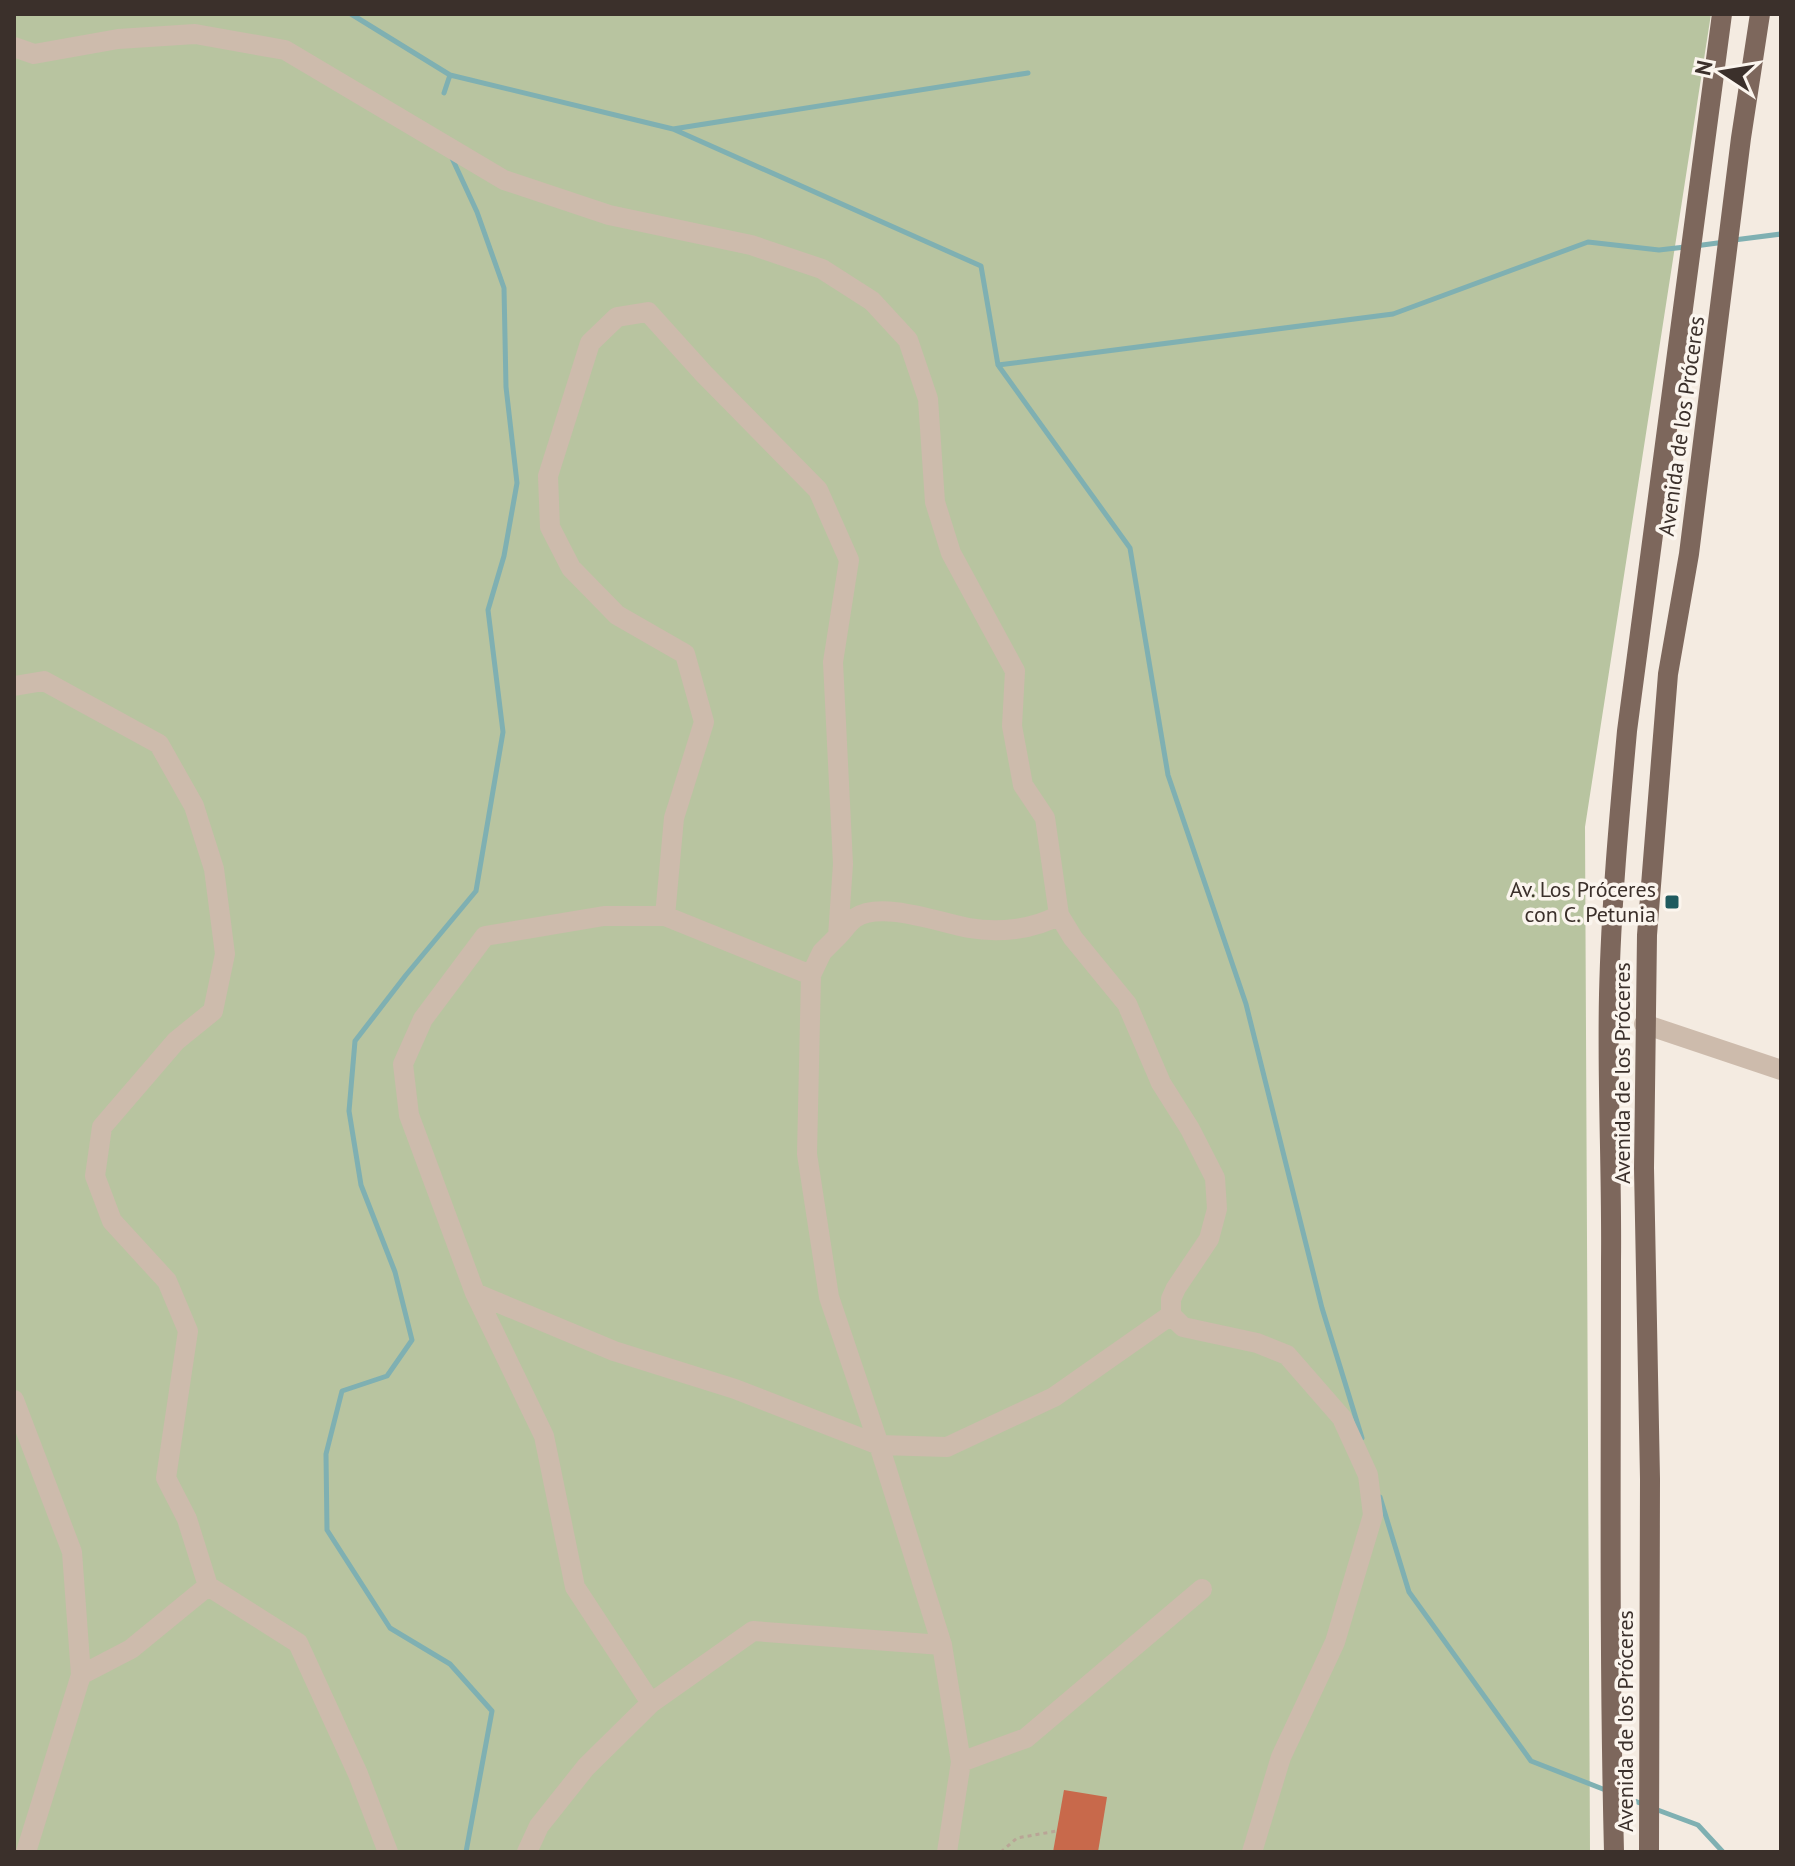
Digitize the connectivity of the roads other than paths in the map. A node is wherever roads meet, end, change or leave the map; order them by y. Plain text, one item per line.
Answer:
1 (1722, 14) edge
2 (1760, 14) edge
3 (14, 47) edge
4 (14, 686) edge
5 (1059, 915) junction
6 (665, 916) junction
7 (838, 936) junction
8 (811, 975) junction
9 (1644, 1024) junction
10 (1781, 1070) edge
11 (475, 1293) junction
12 (1171, 1315) junction
13 (14, 1400) edge
14 (879, 1445) junction
15 (208, 1586) junction
16 (1202, 1589) dead end
17 (942, 1645) junction
18 (81, 1675) junction
19 (651, 1703) junction
20 (961, 1762) junction
21 (26, 1852) edge
22 (388, 1852) edge
23 (527, 1852) edge
24 (947, 1852) edge
25 (1252, 1852) edge
26 (1614, 1852) edge
27 (1649, 1852) edge

1 - 26 main road, Avenida de los Próceres
2 - 9 main road, Avenida de los Próceres
3 - 5 street
4 - 15 street
5 - 7 street
5 - 12 street
6 - 7 street
6 - 8 street
6 - 11 street
7 - 8 street
8 - 14 street
9 - 10 street
9 - 27 main road, Avenida de los Próceres
11 - 14 street
11 - 19 street
12 - 14 street
12 - 25 street
13 - 18 street
14 - 17 street
15 - 18 street
15 - 22 street
16 - 20 street
17 - 19 street
17 - 20 street
18 - 21 street
19 - 23 street
20 - 24 street

